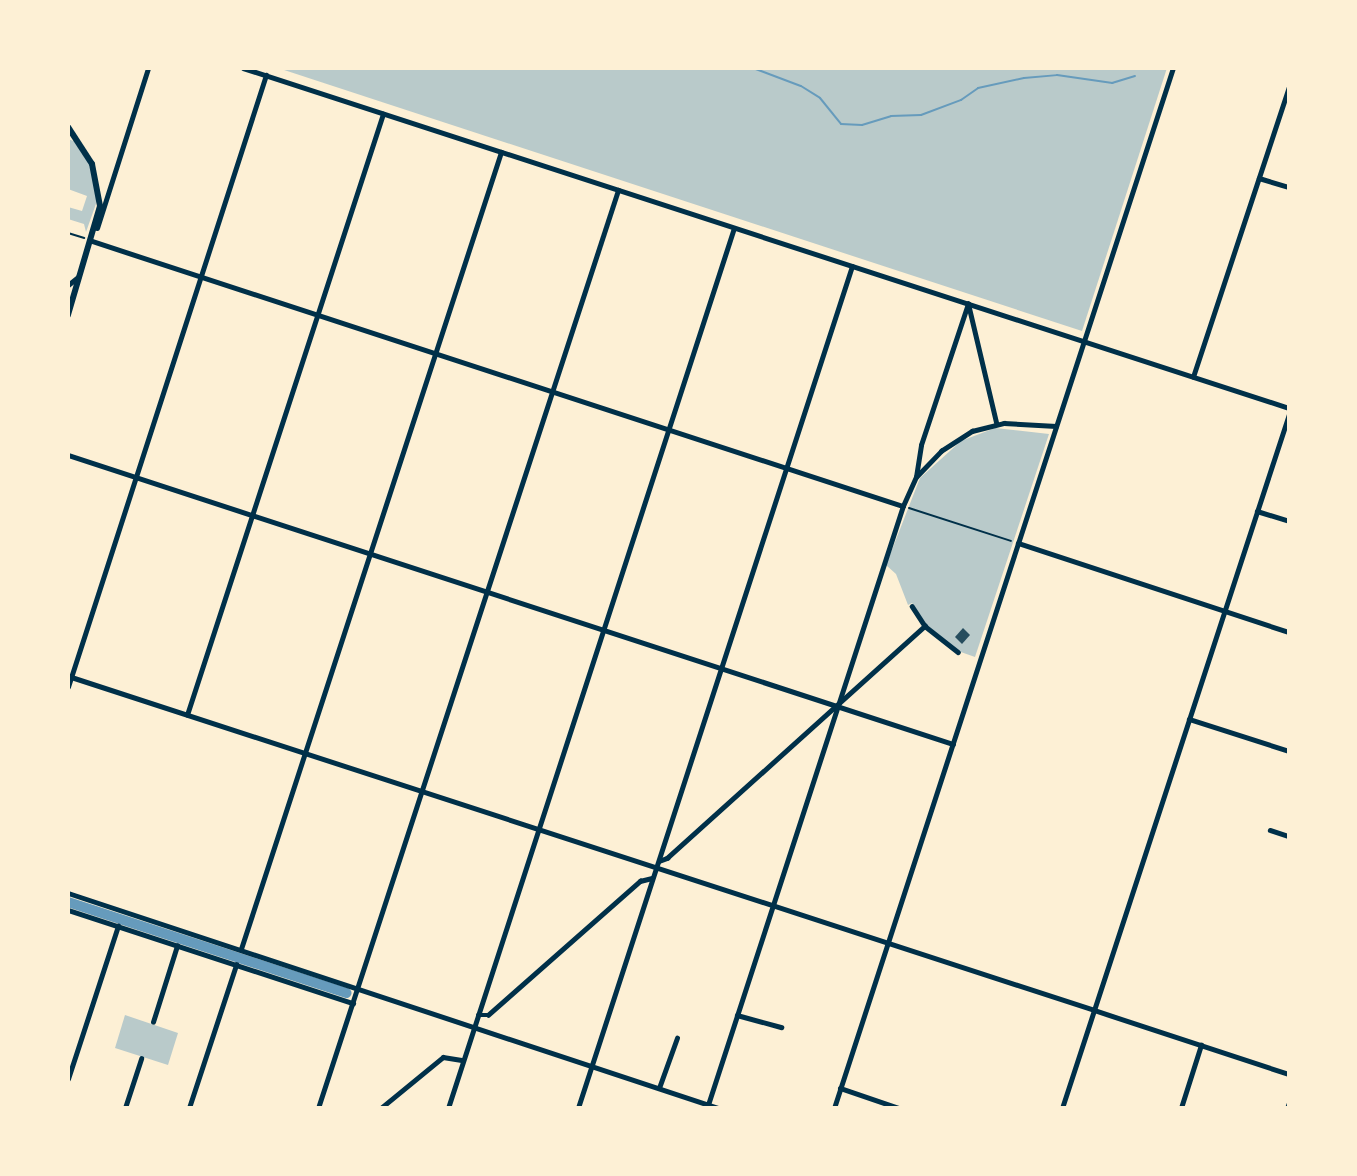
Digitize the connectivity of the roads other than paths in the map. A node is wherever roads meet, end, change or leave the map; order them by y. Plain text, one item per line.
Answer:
1 (148, 68) edge
2 (243, 68) edge
3 (1173, 68) edge
4 (266, 75) junction
5 (1289, 87) edge
6 (383, 114) junction
7 (68, 127) edge
8 (501, 152) junction
9 (1259, 178) junction
10 (1289, 187) edge
11 (618, 190) junction
12 (734, 228) junction
13 (92, 241) junction
14 (852, 266) junction
15 (82, 274) junction
16 (200, 276) junction
17 (68, 285) edge
18 (968, 304) junction
19 (317, 314) junction
20 (68, 315) edge
21 (1084, 342) junction
22 (435, 353) junction
23 (1193, 377) junction
24 (552, 391) junction
25 (1289, 408) edge
26 (1289, 414) edge
27 (997, 424) junction
28 (1056, 426) junction
29 (668, 429) junction
30 (68, 455) edge
31 (786, 468) junction
32 (135, 477) junction
33 (916, 477) junction
34 (903, 506) junction
35 (1257, 511) junction
36 (252, 515) junction
37 (1289, 521) edge
38 (1014, 542) junction
39 (370, 554) junction
40 (487, 592) junction
41 (912, 606) dead end
42 (1224, 611) junction
43 (925, 626) junction
44 (603, 630) junction
45 (1289, 632) edge
46 (958, 652) dead end
47 (721, 668) junction
48 (69, 676) edge
49 (68, 687) edge
50 (838, 706) junction
51 (187, 715) junction
52 (1189, 719) junction
53 (953, 744) junction
54 (1289, 751) edge
55 (304, 754) junction
56 (421, 792) junction
57 (538, 830) junction
58 (1270, 830) dead end
59 (1289, 836) edge
60 (657, 865) junction
61 (653, 878) junction
62 (68, 893) edge
63 (773, 906) junction
64 (68, 910) edge
65 (118, 926) junction
66 (887, 943) junction
67 (177, 946) junction
68 (241, 949) junction
69 (236, 965) junction
70 (358, 987) junction
71 (353, 1003) junction
72 (1094, 1010) junction
73 (478, 1015) junction
74 (737, 1015) junction
75 (153, 1022) dead end
76 (781, 1027) dead end
77 (474, 1028) junction
78 (677, 1038) dead end
79 (1201, 1045) junction
80 (141, 1059) dead end
81 (463, 1060) junction
82 (592, 1066) junction
83 (1289, 1074) edge
84 (68, 1079) edge
85 (659, 1088) junction
86 (840, 1088) junction
87 (708, 1106) edge
88 (125, 1108) edge
89 (189, 1108) edge
90 (318, 1108) edge
91 (382, 1108) edge
92 (448, 1108) edge
93 (578, 1108) edge
94 (718, 1108) edge
95 (834, 1108) edge
96 (899, 1108) edge
97 (1062, 1108) edge
98 (1181, 1108) edge

1 - 13 main road
2 - 4 main road
3 - 21 main road
4 - 6 main road
4 - 16 street
5 - 9 street
6 - 8 main road
6 - 19 street
7 - 13 main road
8 - 11 main road
8 - 22 street
9 - 10 street
9 - 23 street
11 - 12 main road
11 - 24 main road
12 - 14 main road
12 - 29 main road
13 - 15 main road
13 - 16 street
14 - 18 main road
14 - 31 street
15 - 17 main road
15 - 20 main road
16 - 19 street
16 - 32 street
18 - 21 main road
18 - 27 street
18 - 33 street
19 - 22 street
19 - 36 street
21 - 23 main road
21 - 28 main road
22 - 24 street
22 - 39 street
23 - 25 main road
24 - 29 street
24 - 40 main road
26 - 35 main road
27 - 28 street
27 - 33 street
28 - 38 main road
29 - 31 street
29 - 44 main road
30 - 32 street
31 - 34 street
31 - 47 street
32 - 36 street
32 - 48 street
33 - 34 street
34 - 50 street
35 - 37 street
35 - 42 main road
36 - 39 street
36 - 51 street
38 - 42 street
38 - 53 main road
39 - 40 street
39 - 55 street
40 - 44 street
40 - 56 main road
41 - 43 street
42 - 45 street
42 - 52 main road
43 - 46 street
43 - 50 street
44 - 47 street
44 - 57 main road
47 - 50 street
47 - 60 street
48 - 49 street
48 - 51 main road
50 - 53 street
50 - 60 street
50 - 63 street
51 - 55 main road
52 - 54 street
52 - 72 main road
53 - 66 main road
55 - 56 main road
55 - 68 street
56 - 57 main road
56 - 70 main road
57 - 60 main road
57 - 73 main road
58 - 59 street
60 - 61 street
60 - 63 main road
61 - 73 street
61 - 82 street
62 - 68 main road
63 - 66 main road
63 - 74 street
64 - 65 street
65 - 67 street
65 - 84 street
66 - 72 main road
66 - 86 main road
67 - 69 street
67 - 75 street
68 - 70 main road
69 - 71 street
69 - 89 street
70 - 71 main road
70 - 77 main road
71 - 90 main road
72 - 79 street
72 - 97 main road
73 - 77 main road
74 - 76 street
74 - 87 street
77 - 81 main road
77 - 82 main road
78 - 85 street
79 - 83 street
79 - 98 street
80 - 88 street
81 - 91 street
81 - 92 main road
82 - 85 main road
82 - 93 street
85 - 87 main road
86 - 95 main road
86 - 96 street
87 - 94 main road

